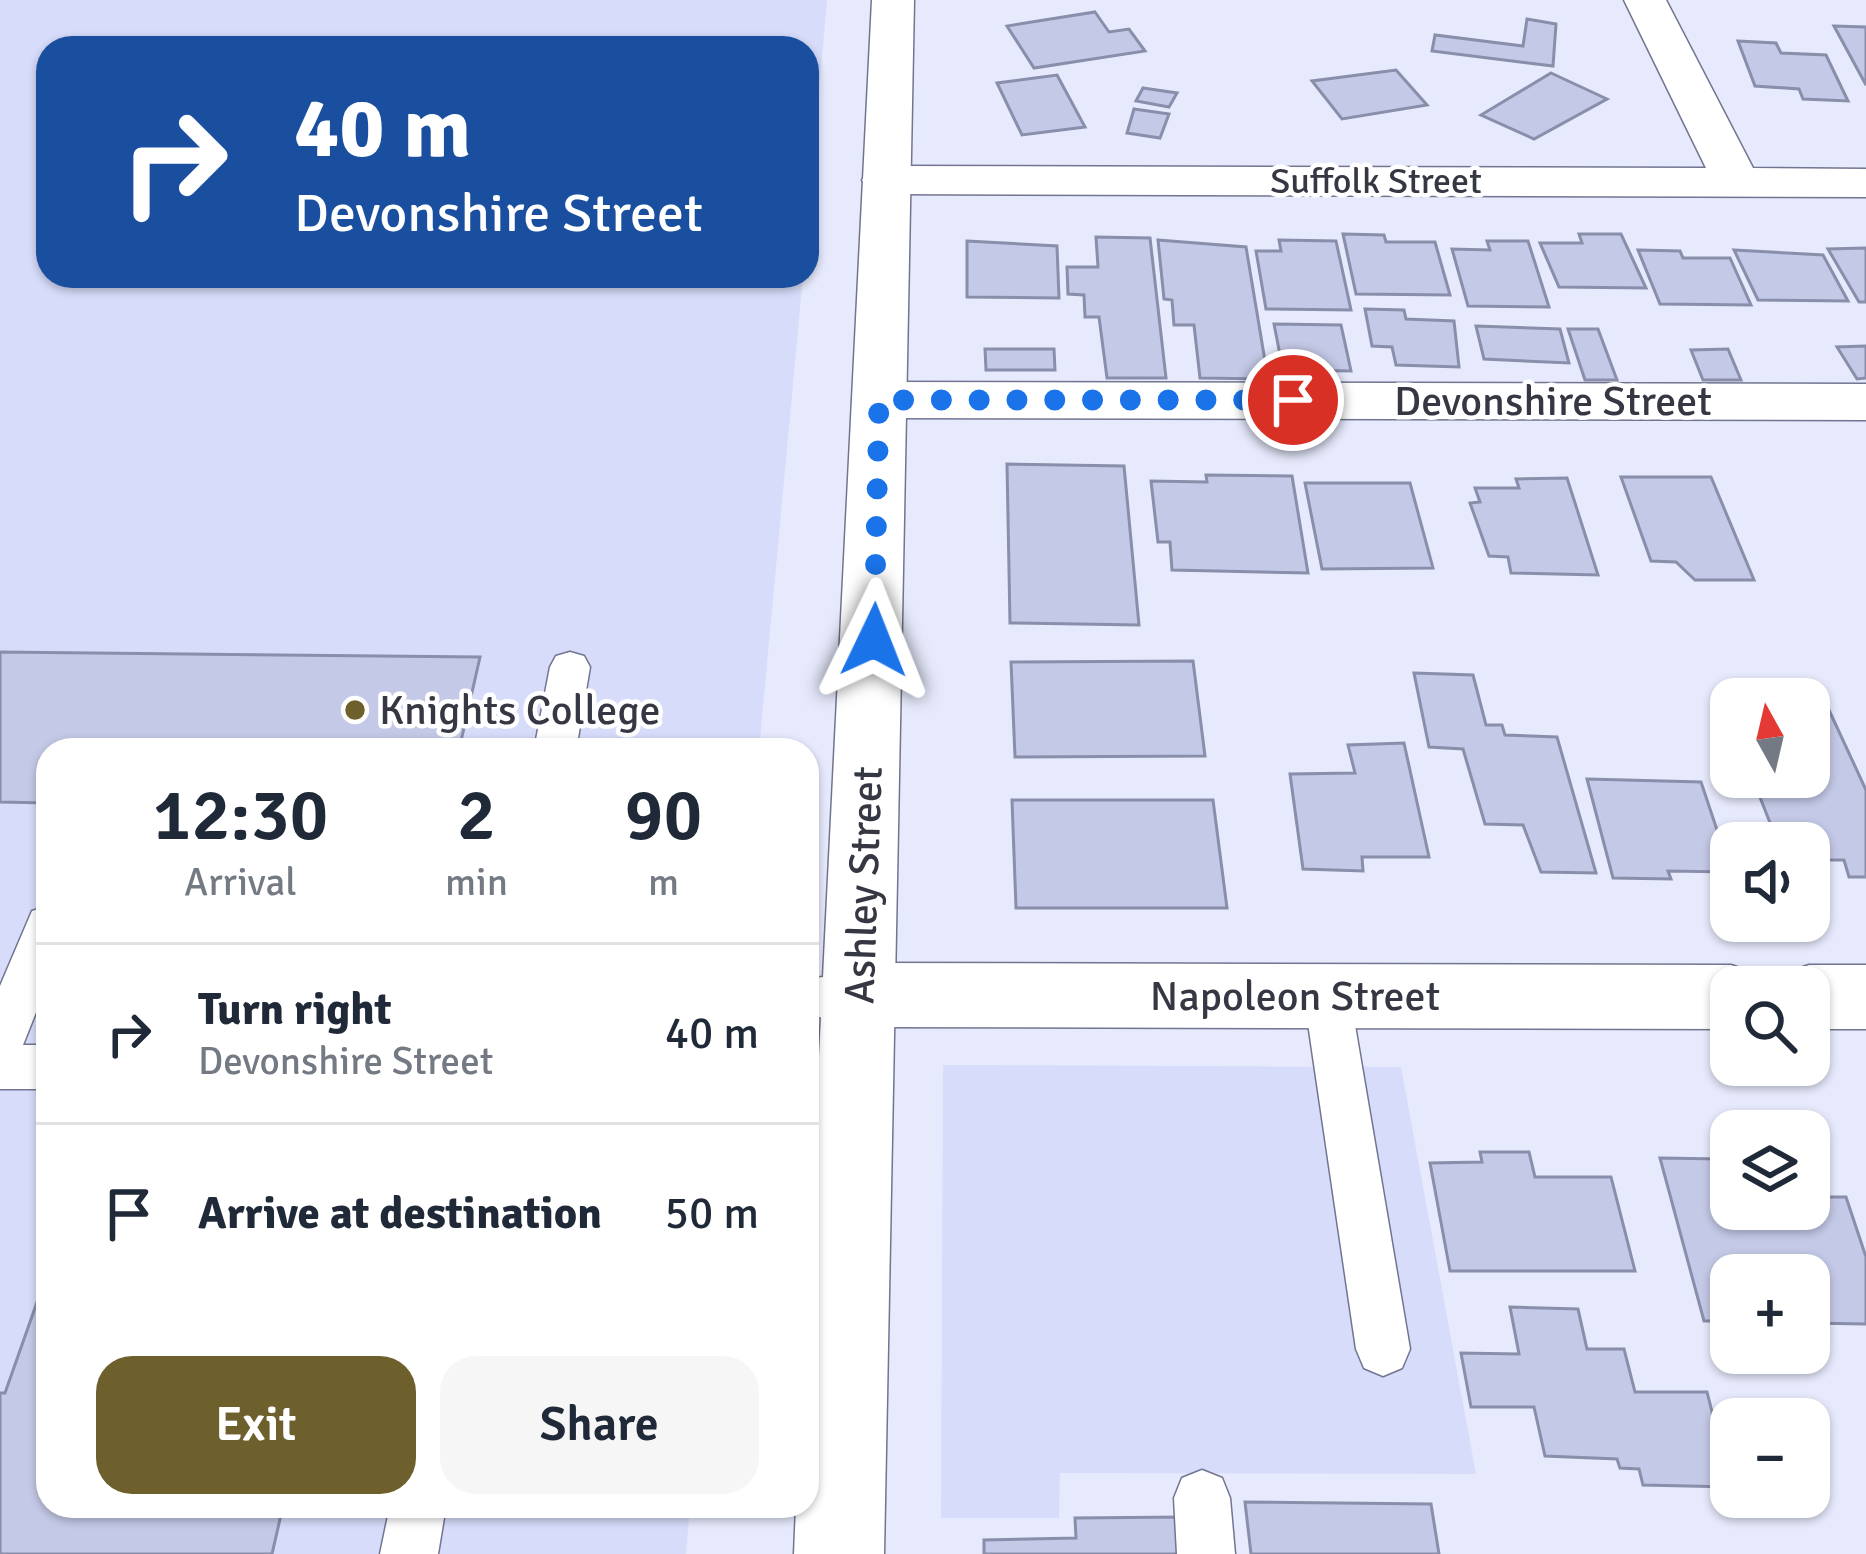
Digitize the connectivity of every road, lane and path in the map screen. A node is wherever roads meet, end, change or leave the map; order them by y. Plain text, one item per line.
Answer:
1 (893, 0) edge
2 (1645, 0) edge
3 (886, 180) junction
4 (1737, 182) junction
5 (1866, 183) edge
6 (879, 400) junction
7 (1866, 401) edge
8 (570, 667) dead end
9 (557, 738) edge
10 (36, 954) edge
11 (1328, 996) junction
12 (833, 997) edge
13 (1710, 997) edge
14 (1830, 998) edge
15 (1866, 998) edge
16 (0, 1043) edge
17 (0, 1066) edge
18 (36, 1067) edge
19 (819, 1338) edge
20 (1383, 1349) dead end
21 (846, 1390) junction
22 (1202, 1498) dead end
23 (416, 1518) edge
24 (410, 1554) edge
25 (839, 1554) edge
26 (1206, 1554) edge

1 - 3 street, Ashley Street
2 - 4 street
3 - 4 street, Suffolk Street
3 - 6 street, Ashley Street
4 - 5 street, Suffolk Street
6 - 7 street, Devonshire Street
6 - 12 street, Ashley Street
8 - 9 lane
10 - 16 lane
11 - 12 street, Napoleon Street
11 - 13 street, Napoleon Street
11 - 20 lane
12 - 21 street, Ashley Street
14 - 15 street
17 - 18 lane
19 - 21 lane
21 - 25 street, Ashley Street
22 - 26 lane
23 - 24 lane

